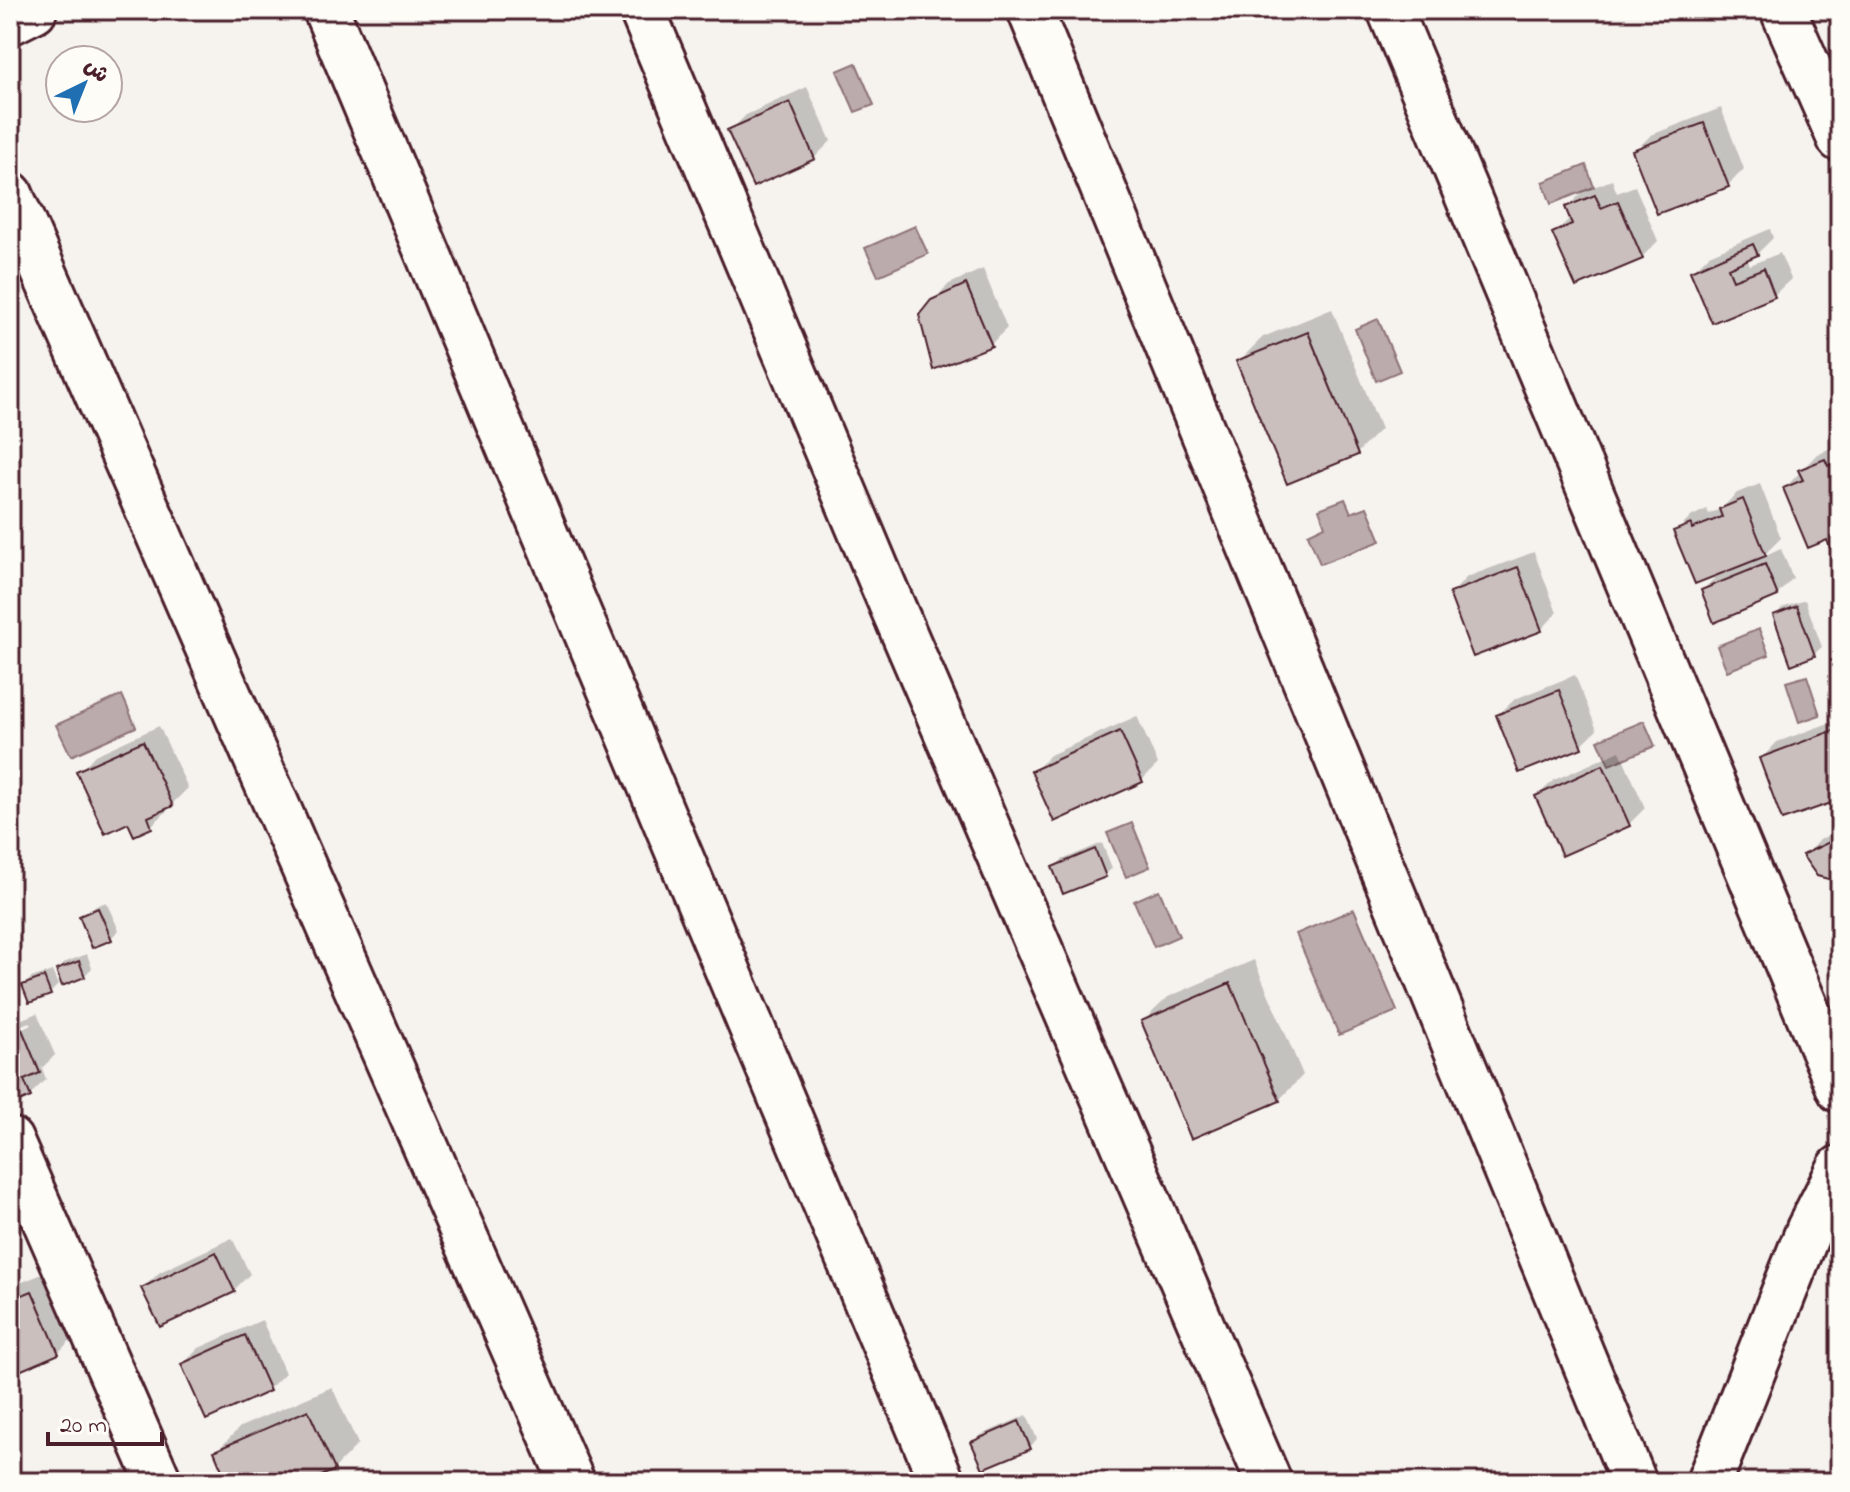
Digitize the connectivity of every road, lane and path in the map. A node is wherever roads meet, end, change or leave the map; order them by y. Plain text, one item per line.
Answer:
1 (34, 10) edge
2 (326, 10) edge
3 (642, 10) edge
4 (1030, 10) edge
5 (1390, 10) edge
6 (1783, 10) edge
7 (10, 22) edge
8 (1840, 139) edge
9 (10, 194) edge
10 (1840, 1090) edge
11 (10, 1140) edge
12 (1840, 1168) edge
13 (1824, 1240) edge
14 (159, 1482) edge
15 (572, 1482) edge
16 (942, 1482) edge
17 (1269, 1482) edge
18 (1634, 1482) edge
19 (1709, 1482) edge

1 - 7 street
2 - 16 street
3 - 17 street
4 - 18 street
5 - 10 street
6 - 8 street
9 - 15 street
11 - 14 street
12 - 13 street
13 - 19 street

